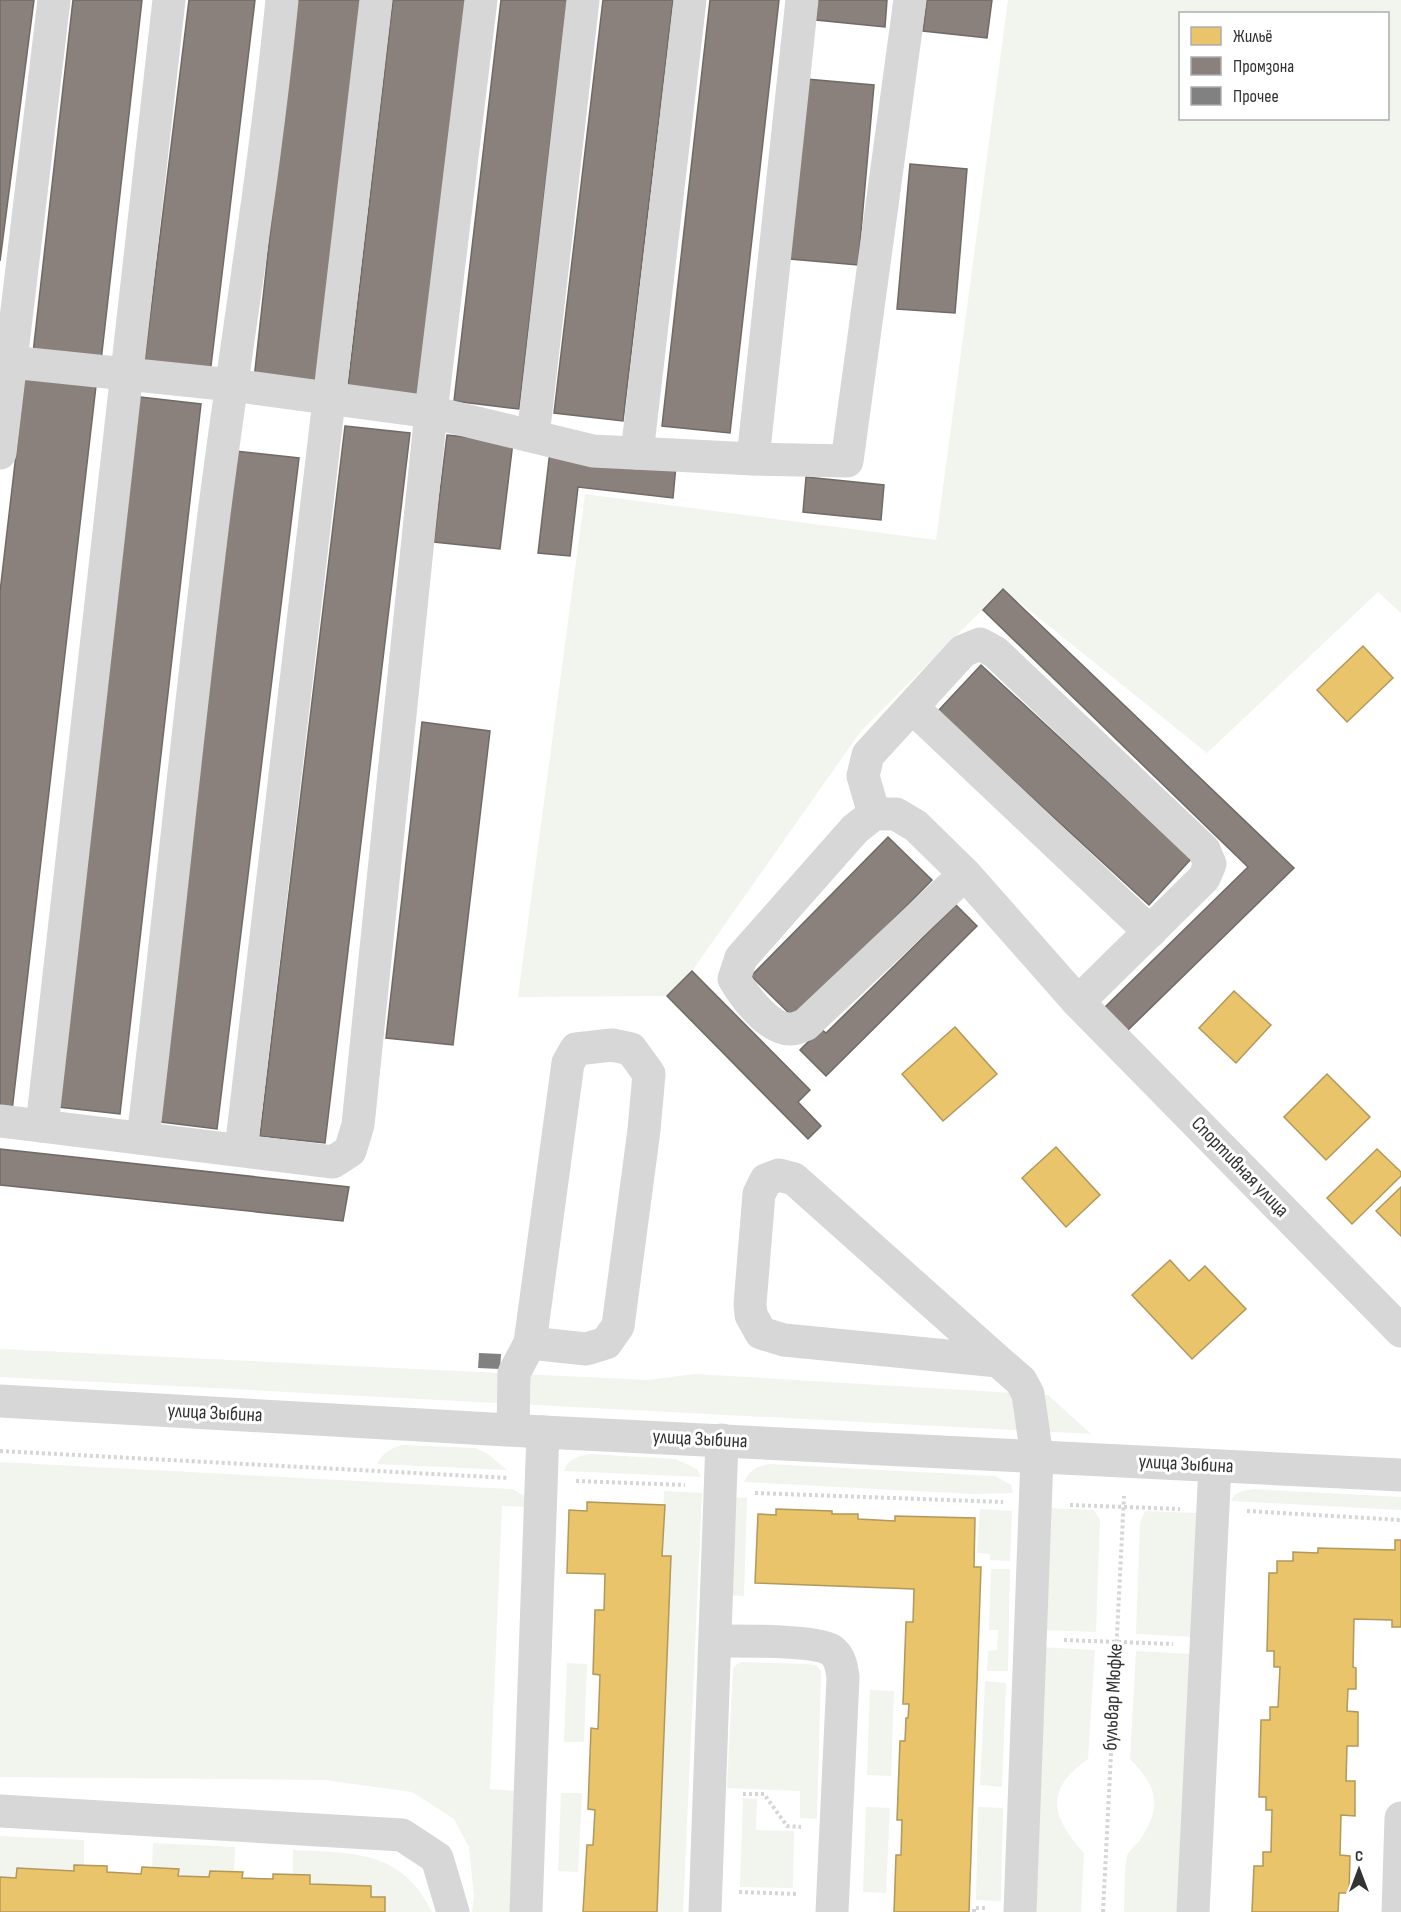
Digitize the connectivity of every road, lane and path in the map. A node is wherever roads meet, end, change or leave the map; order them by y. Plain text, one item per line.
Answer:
1 (54, 0) edge
2 (169, 0) edge
3 (282, 0) edge
4 (376, 0) edge
5 (481, 0) edge
6 (583, 0) edge
7 (690, 0) edge
8 (802, 0) edge
9 (910, 0) edge
10 (5, 361) edge
11 (127, 375) junction
12 (232, 385) junction
13 (330, 397) junction
14 (431, 411) junction
15 (534, 436) junction
16 (0, 453) edge
17 (637, 453) junction
18 (753, 459) junction
19 (912, 706) junction
20 (874, 814) junction
21 (965, 874) junction
22 (1150, 932) junction
23 (1078, 1002) junction
24 (0, 1121) edge
25 (42, 1126) junction
26 (143, 1138) junction
27 (241, 1150) junction
28 (1401, 1331) edge
29 (530, 1343) junction
30 (998, 1361) junction
31 (0, 1401) edge
32 (528, 1431) junction
33 (722, 1440) junction
34 (0, 1451) edge
35 (1037, 1457) junction
36 (1215, 1466) junction
37 (1401, 1475) edge
38 (542, 1480) junction
39 (720, 1488) junction
40 (1124, 1491) dead end
41 (1035, 1503) junction
42 (1124, 1507) junction
43 (1213, 1510) junction
44 (1401, 1520) edge
45 (1030, 1638) junction
46 (716, 1641) junction
47 (1116, 1642) junction
48 (1207, 1645) junction
49 (710, 1793) junction
50 (0, 1811) edge
51 (1401, 1818) edge
52 (801, 1827) dead end
53 (705, 1901) edge
54 (832, 1904) edge
55 (453, 1912) edge
56 (526, 1912) edge
57 (1020, 1912) edge
58 (1103, 1912) edge
59 (1193, 1912) edge
60 (1398, 1912) edge

1 - 10 street
2 - 11 street
3 - 12 street
4 - 13 street
5 - 14 street
6 - 15 street
7 - 17 street
8 - 18 street
9 - 18 street
10 - 11 street
10 - 16 street
11 - 12 street
11 - 25 street
12 - 13 street
12 - 26 street
13 - 14 street
13 - 27 street
14 - 15 street
14 - 27 street
15 - 17 street
17 - 18 street
19 - 20 street
19 - 22 street
19 - 22 street
20 - 21 street, Спортивная улица
20 - 21 street
21 - 23 street, Спортивная улица
22 - 23 street
23 - 28 street, Спортивная улица
24 - 25 street
25 - 26 street
26 - 27 street
29 - 29 street
29 - 32 street
30 - 30 street
30 - 35 street
31 - 32 street, улица Зыбина
32 - 33 street, улица Зыбина
32 - 38 street
33 - 35 street, улица Зыбина
33 - 39 street
34 - 38 path
35 - 36 street, улица Зыбина
35 - 41 street
36 - 37 street, улица Зыбина
36 - 43 street
38 - 39 path
38 - 56 street
39 - 41 path
39 - 46 street
40 - 42 path, бульвар Мюфке
41 - 42 path
41 - 45 street
42 - 43 path
42 - 47 path, бульвар Мюфке
43 - 44 path
43 - 48 street
45 - 47 path
45 - 57 street
46 - 49 street
46 - 54 street
47 - 48 path
47 - 58 path, бульвар Мюфке
48 - 59 street
49 - 52 path
49 - 53 street
50 - 55 street
51 - 60 street
53 - 54 path

